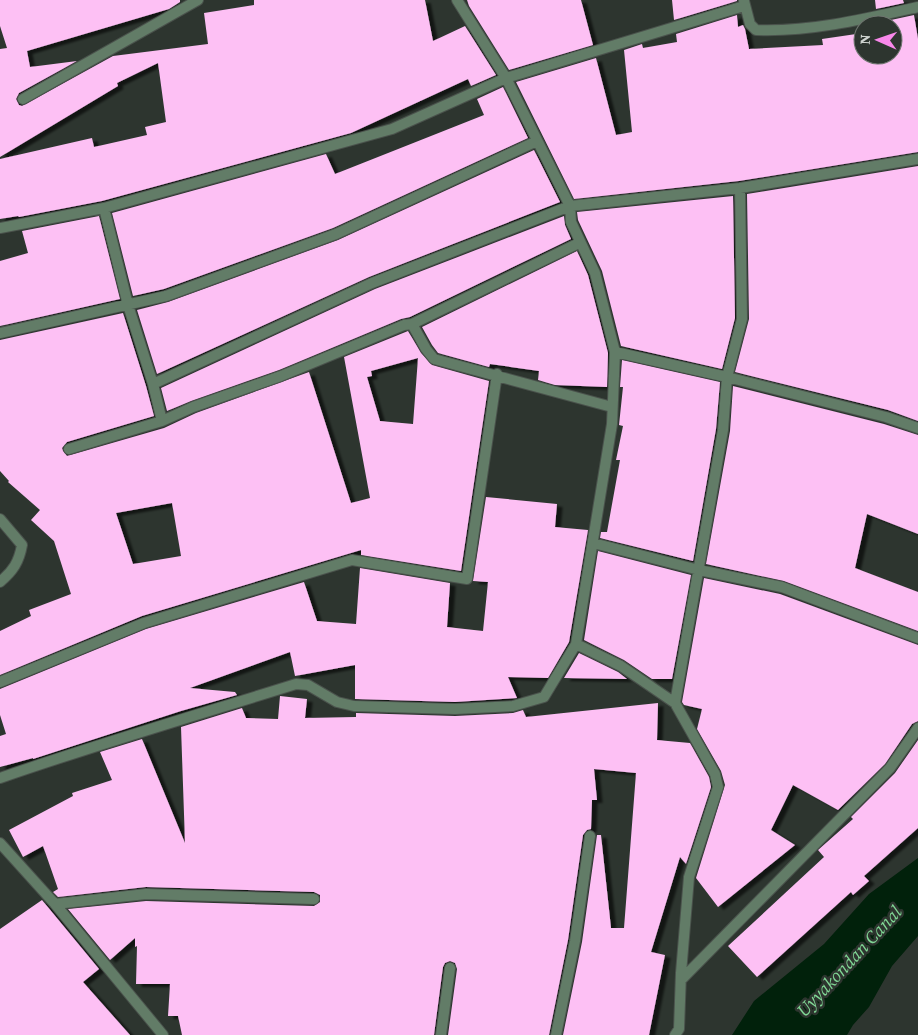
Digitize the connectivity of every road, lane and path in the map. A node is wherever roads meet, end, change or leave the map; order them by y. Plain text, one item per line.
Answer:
1 (198, 0) edge
2 (457, 0) edge
3 (744, 3) edge
4 (918, 7) edge
5 (506, 78) junction
6 (23, 99) dead end
7 (537, 141) junction
8 (918, 159) edge
9 (740, 188) junction
10 (570, 206) junction
11 (104, 208) junction
12 (0, 228) edge
13 (579, 243) junction
14 (128, 305) junction
15 (412, 324) junction
16 (0, 333) edge
17 (615, 352) junction
18 (497, 374) junction
19 (727, 377) junction
20 (153, 384) junction
21 (612, 406) junction
22 (162, 420) junction
23 (918, 428) edge
24 (69, 449) dead end
25 (0, 519) edge
26 (593, 543) junction
27 (699, 570) junction
28 (0, 582) edge
29 (918, 638) edge
30 (576, 644) junction
31 (0, 682) edge
32 (675, 703) junction
33 (918, 728) edge
34 (0, 778) edge
35 (590, 836) dead end
36 (0, 843) edge
37 (314, 899) dead end
38 (55, 904) junction
39 (450, 968) dead end
40 (681, 980) junction
41 (680, 1033) edge
42 (163, 1035) edge
43 (441, 1035) edge
44 (556, 1035) edge

1 - 6 street
2 - 5 street
3 - 4 street
3 - 5 street
5 - 7 street
5 - 11 street
7 - 10 street
7 - 14 street
8 - 9 street
9 - 10 street
9 - 19 street
10 - 13 street
10 - 20 street
11 - 12 street
11 - 14 street
13 - 15 street
13 - 17 street
14 - 16 street
14 - 20 street
15 - 18 street
15 - 22 street
17 - 19 street
17 - 21 street
18 - 21 street
18 - 31 street
19 - 23 street
19 - 27 street
20 - 22 street
21 - 26 street
22 - 24 street
25 - 28 street
26 - 27 street
26 - 30 street
27 - 29 street
27 - 32 street
30 - 32 street
30 - 34 street
32 - 40 street
33 - 40 street
35 - 44 street
36 - 38 street
37 - 38 street
38 - 42 street
39 - 43 street
40 - 41 street

